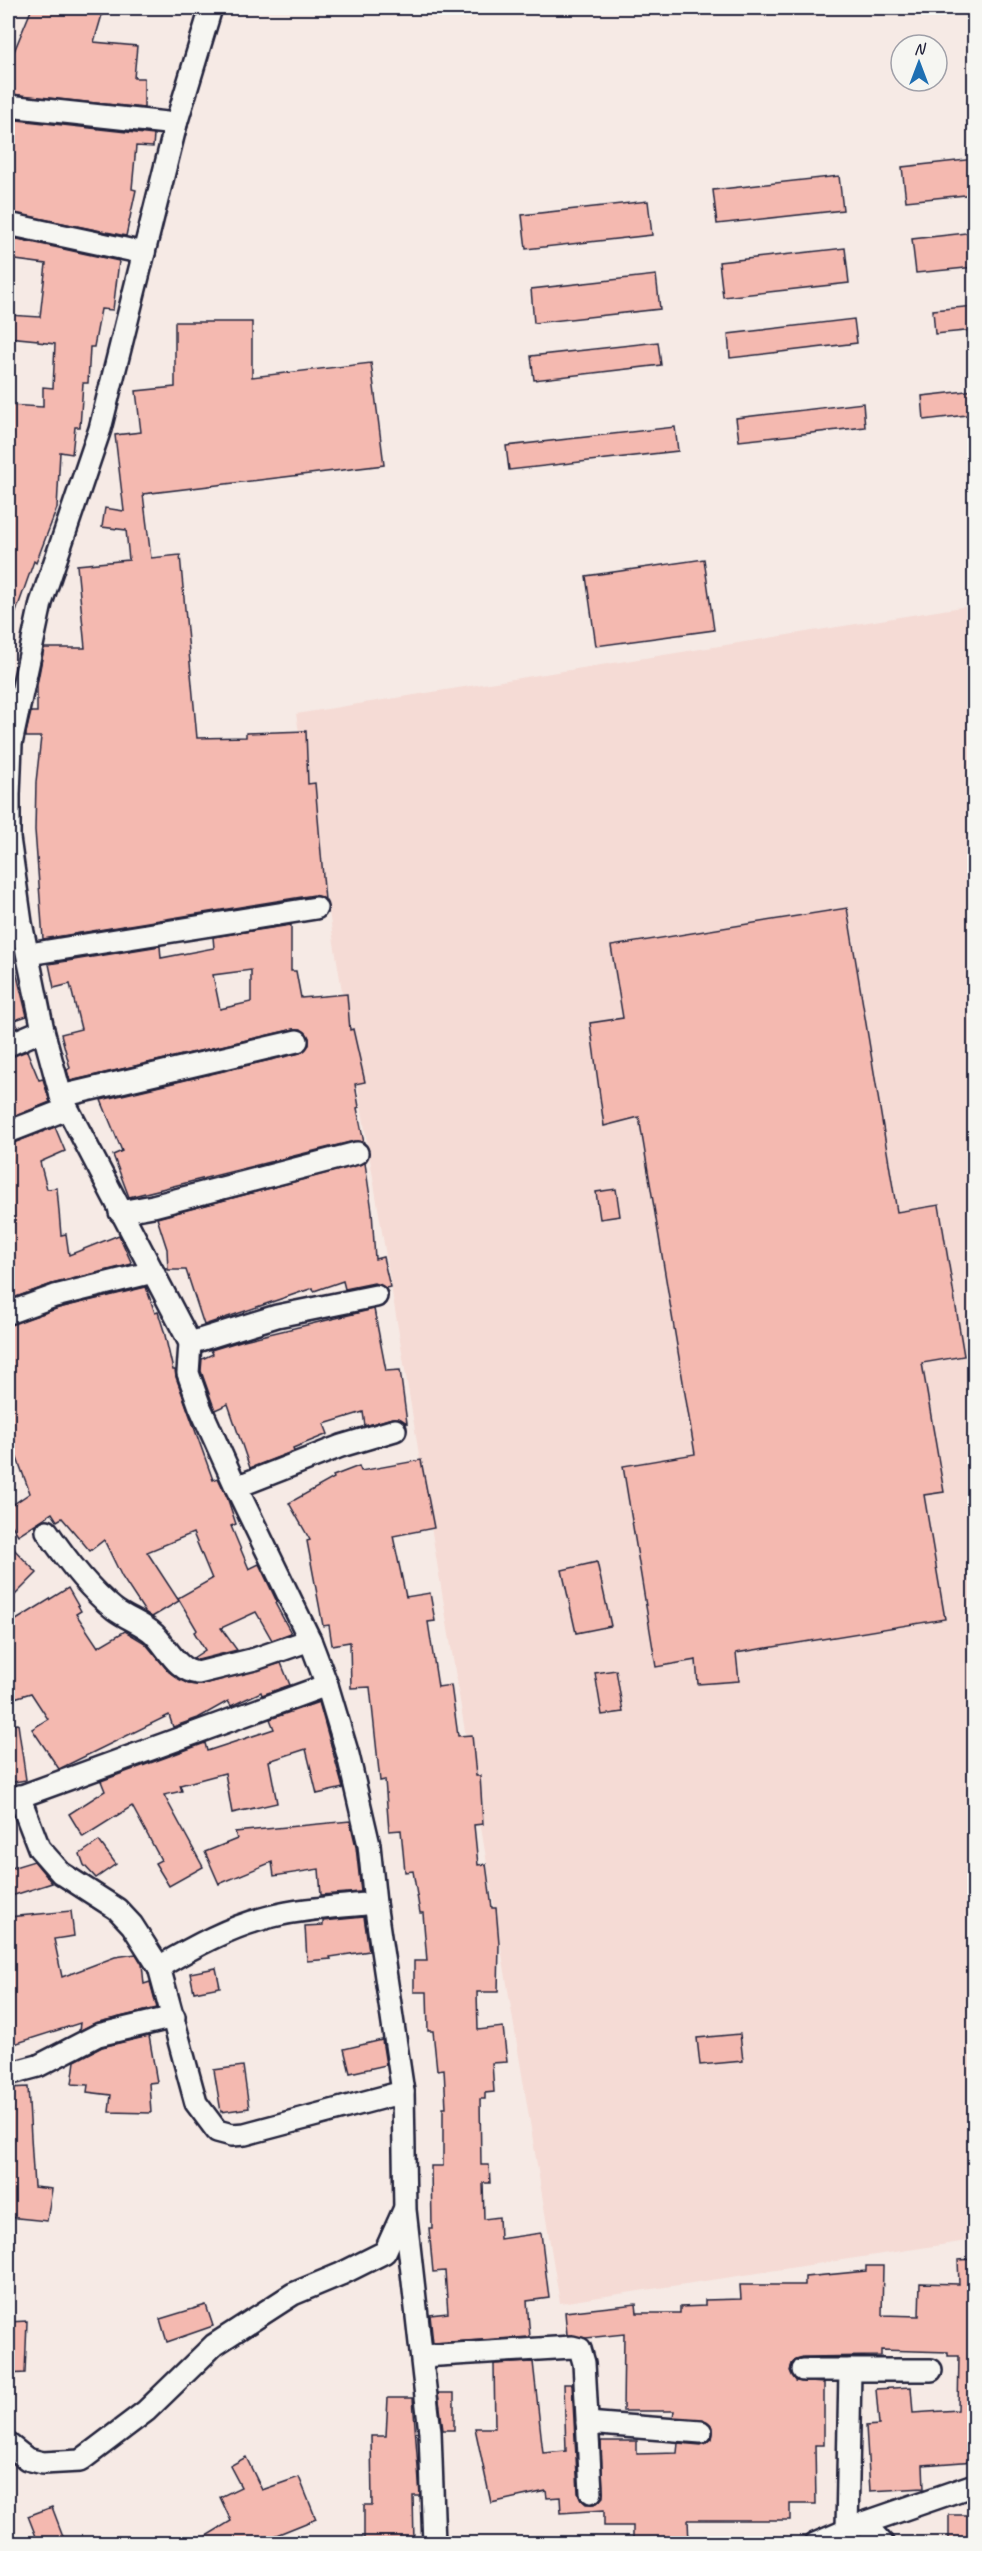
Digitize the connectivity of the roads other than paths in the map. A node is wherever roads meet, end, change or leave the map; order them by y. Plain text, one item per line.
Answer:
1 (211, 8) edge
2 (8, 106) edge
3 (176, 124) junction
4 (8, 224) edge
5 (144, 254) junction
6 (9, 743) edge
7 (316, 908) dead end
8 (14, 925) edge
9 (28, 954) junction
10 (43, 1030) junction
11 (297, 1041) dead end
12 (8, 1045) edge
13 (64, 1103) junction
14 (8, 1132) edge
15 (357, 1154) dead end
16 (120, 1212) junction
17 (153, 1272) junction
18 (376, 1296) dead end
19 (8, 1313) edge
20 (190, 1343) junction
21 (395, 1430) dead end
22 (236, 1487) junction
23 (47, 1531) dead end
24 (310, 1640) junction
25 (327, 1684) junction
26 (13, 1798) edge
27 (375, 1903) junction
28 (159, 1967) junction
29 (174, 2017) junction
30 (8, 2074) edge
31 (403, 2092) junction
32 (405, 2210) junction
33 (423, 2356) junction
34 (803, 2370) dead end
35 (850, 2370) junction
36 (931, 2370) dead end
37 (587, 2422) junction
38 (701, 2432) dead end
39 (8, 2444) edge
40 (975, 2486) edge
41 (591, 2492) dead end
42 (856, 2527) junction
43 (434, 2544) edge
44 (815, 2544) edge
45 (883, 2544) edge

1 - 3 street
2 - 3 street
3 - 5 street
4 - 5 street
5 - 6 street
6 - 8 street
7 - 9 street
8 - 9 street
9 - 10 street
10 - 12 street
10 - 13 street
11 - 13 street
13 - 14 street
13 - 16 street
15 - 16 street
16 - 17 street
17 - 19 street
17 - 20 street
18 - 20 street
20 - 22 street
21 - 22 street
22 - 24 street
23 - 24 street
24 - 25 street
25 - 26 street
25 - 27 street
26 - 28 street
27 - 28 street
27 - 31 street
28 - 29 street
29 - 30 street
29 - 31 street
31 - 32 street
32 - 33 street
32 - 39 street
33 - 37 street
33 - 43 street
34 - 35 street
35 - 36 street
35 - 42 street
37 - 38 street
37 - 41 street
40 - 42 street
42 - 44 street
42 - 45 street

